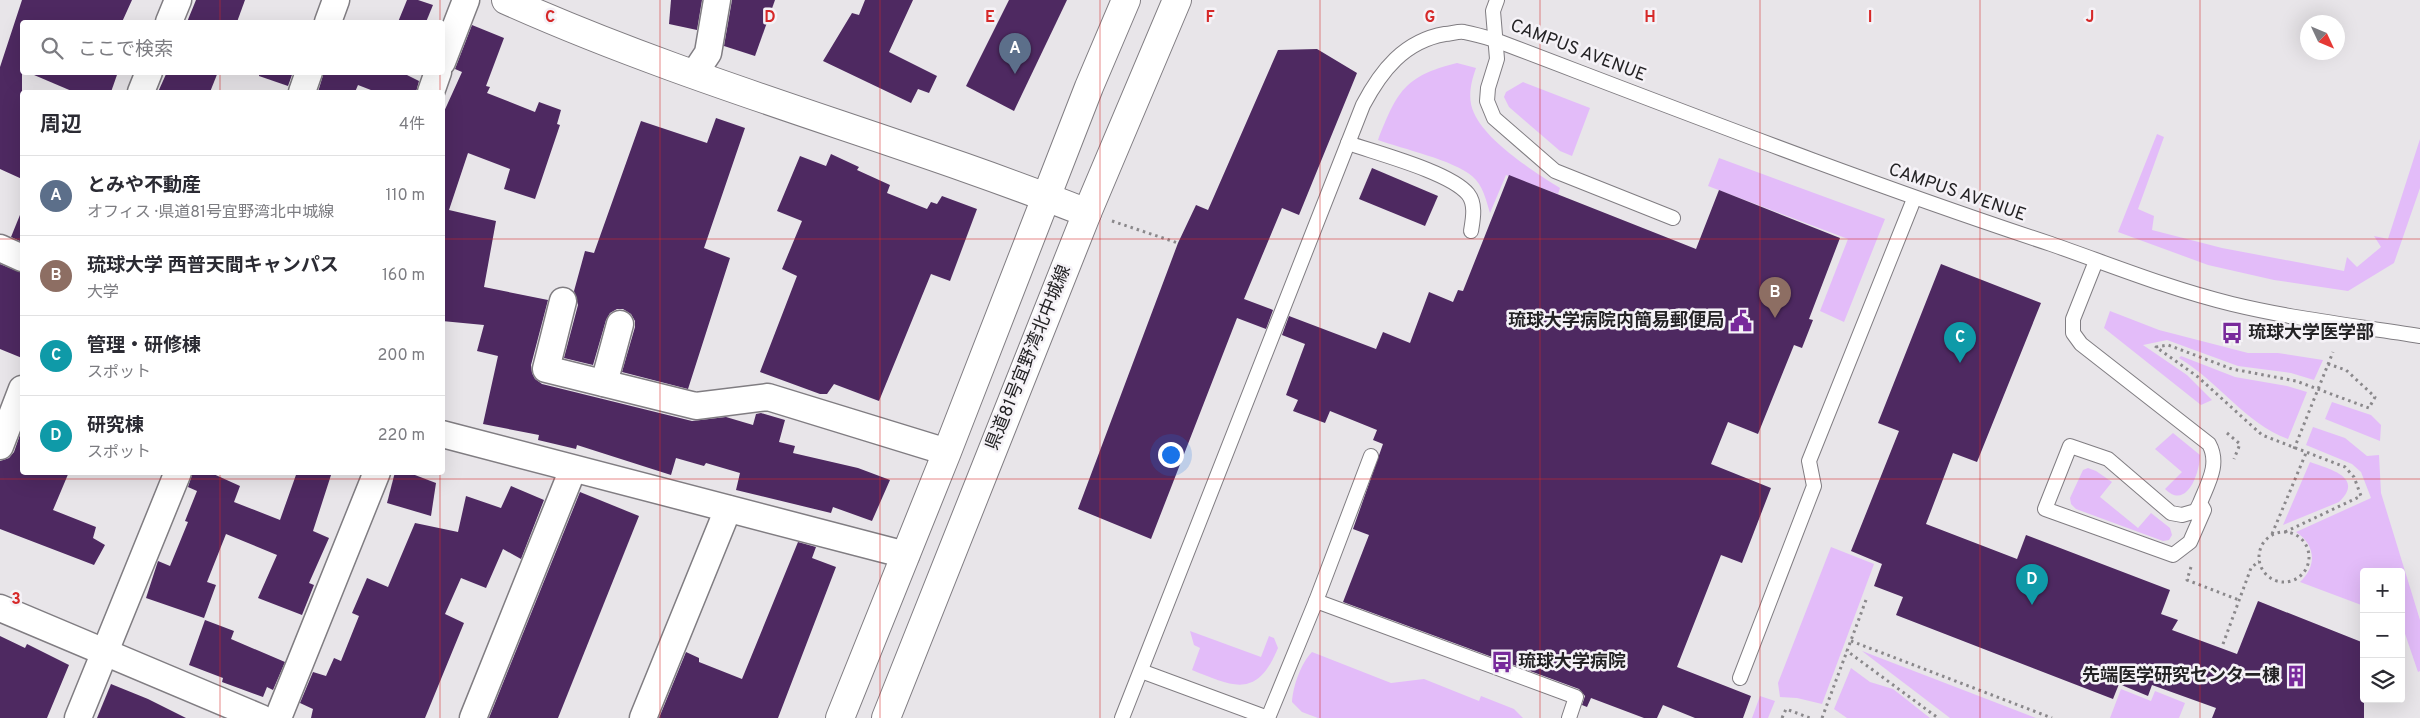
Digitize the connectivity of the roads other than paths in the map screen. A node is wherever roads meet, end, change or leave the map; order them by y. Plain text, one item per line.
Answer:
1 (178, 0) edge
2 (336, 0) edge
3 (466, 0) edge
4 (506, 0) edge
5 (717, 0) edge
6 (1126, 0) edge
7 (1177, 0) edge
8 (1497, 0) edge
9 (170, 20) edge
10 (329, 20) edge
11 (1495, 40) junction
12 (445, 54) edge
13 (694, 74) junction
14 (148, 75) edge
15 (309, 75) edge
16 (437, 75) edge
17 (142, 90) edge
18 (303, 90) edge
19 (432, 90) edge
20 (1348, 143) junction
21 (1047, 197) junction
22 (1914, 199) junction
23 (1088, 213) junction
24 (1673, 218) dead end
25 (1471, 231) dead end
26 (0, 248) edge
27 (20, 257) edge
28 (2096, 261) junction
29 (563, 301) dead end
30 (620, 324) dead end
31 (2420, 336) edge
32 (604, 383) junction
33 (20, 394) edge
34 (445, 435) edge
35 (0, 446) edge
36 (947, 452) junction
37 (1371, 456) dead end
38 (573, 469) junction
39 (177, 475) edge
40 (376, 475) edge
41 (2200, 503) junction
42 (728, 509) junction
43 (906, 555) junction
44 (1316, 601) junction
45 (0, 608) edge
46 (105, 651) junction
47 (1141, 671) junction
48 (1740, 678) dead end
49 (78, 718) edge
50 (261, 718) edge
51 (278, 718) edge
52 (473, 718) edge
53 (643, 718) edge
54 (840, 718) edge
55 (886, 718) edge
56 (1122, 718) edge
57 (1268, 718) edge
58 (1569, 718) edge

1 - 9 street
2 - 10 street
3 - 12 street
4 - 13 main road
5 - 13 street
6 - 21 main road
7 - 23 main road, 県道81号宜野湾北中城線
8 - 11 lane
11 - 20 lane, CAMPUS AVENUE
11 - 22 lane, CAMPUS AVENUE
11 - 24 lane
13 - 21 main road
14 - 17 street
15 - 18 street
16 - 19 street
20 - 25 lane
20 - 47 lane, CAMPUS AVENUE
21 - 23 main road
21 - 36 main road
22 - 28 lane, CAMPUS AVENUE
22 - 48 lane
23 - 55 main road, 県道81号宜野湾北中城線
26 - 27 street
28 - 31 lane, CAMPUS AVENUE
28 - 41 lane
29 - 32 street
30 - 32 street
32 - 36 street
33 - 35 street
34 - 38 street
36 - 43 main road
37 - 44 lane
38 - 42 street
38 - 52 street
39 - 46 street
40 - 51 street
41 - 41 lane
42 - 43 street
42 - 53 street
43 - 54 main road
44 - 57 lane
44 - 58 lane
45 - 46 street
46 - 49 street
46 - 50 street
47 - 56 lane, CAMPUS AVENUE
47 - 57 lane

